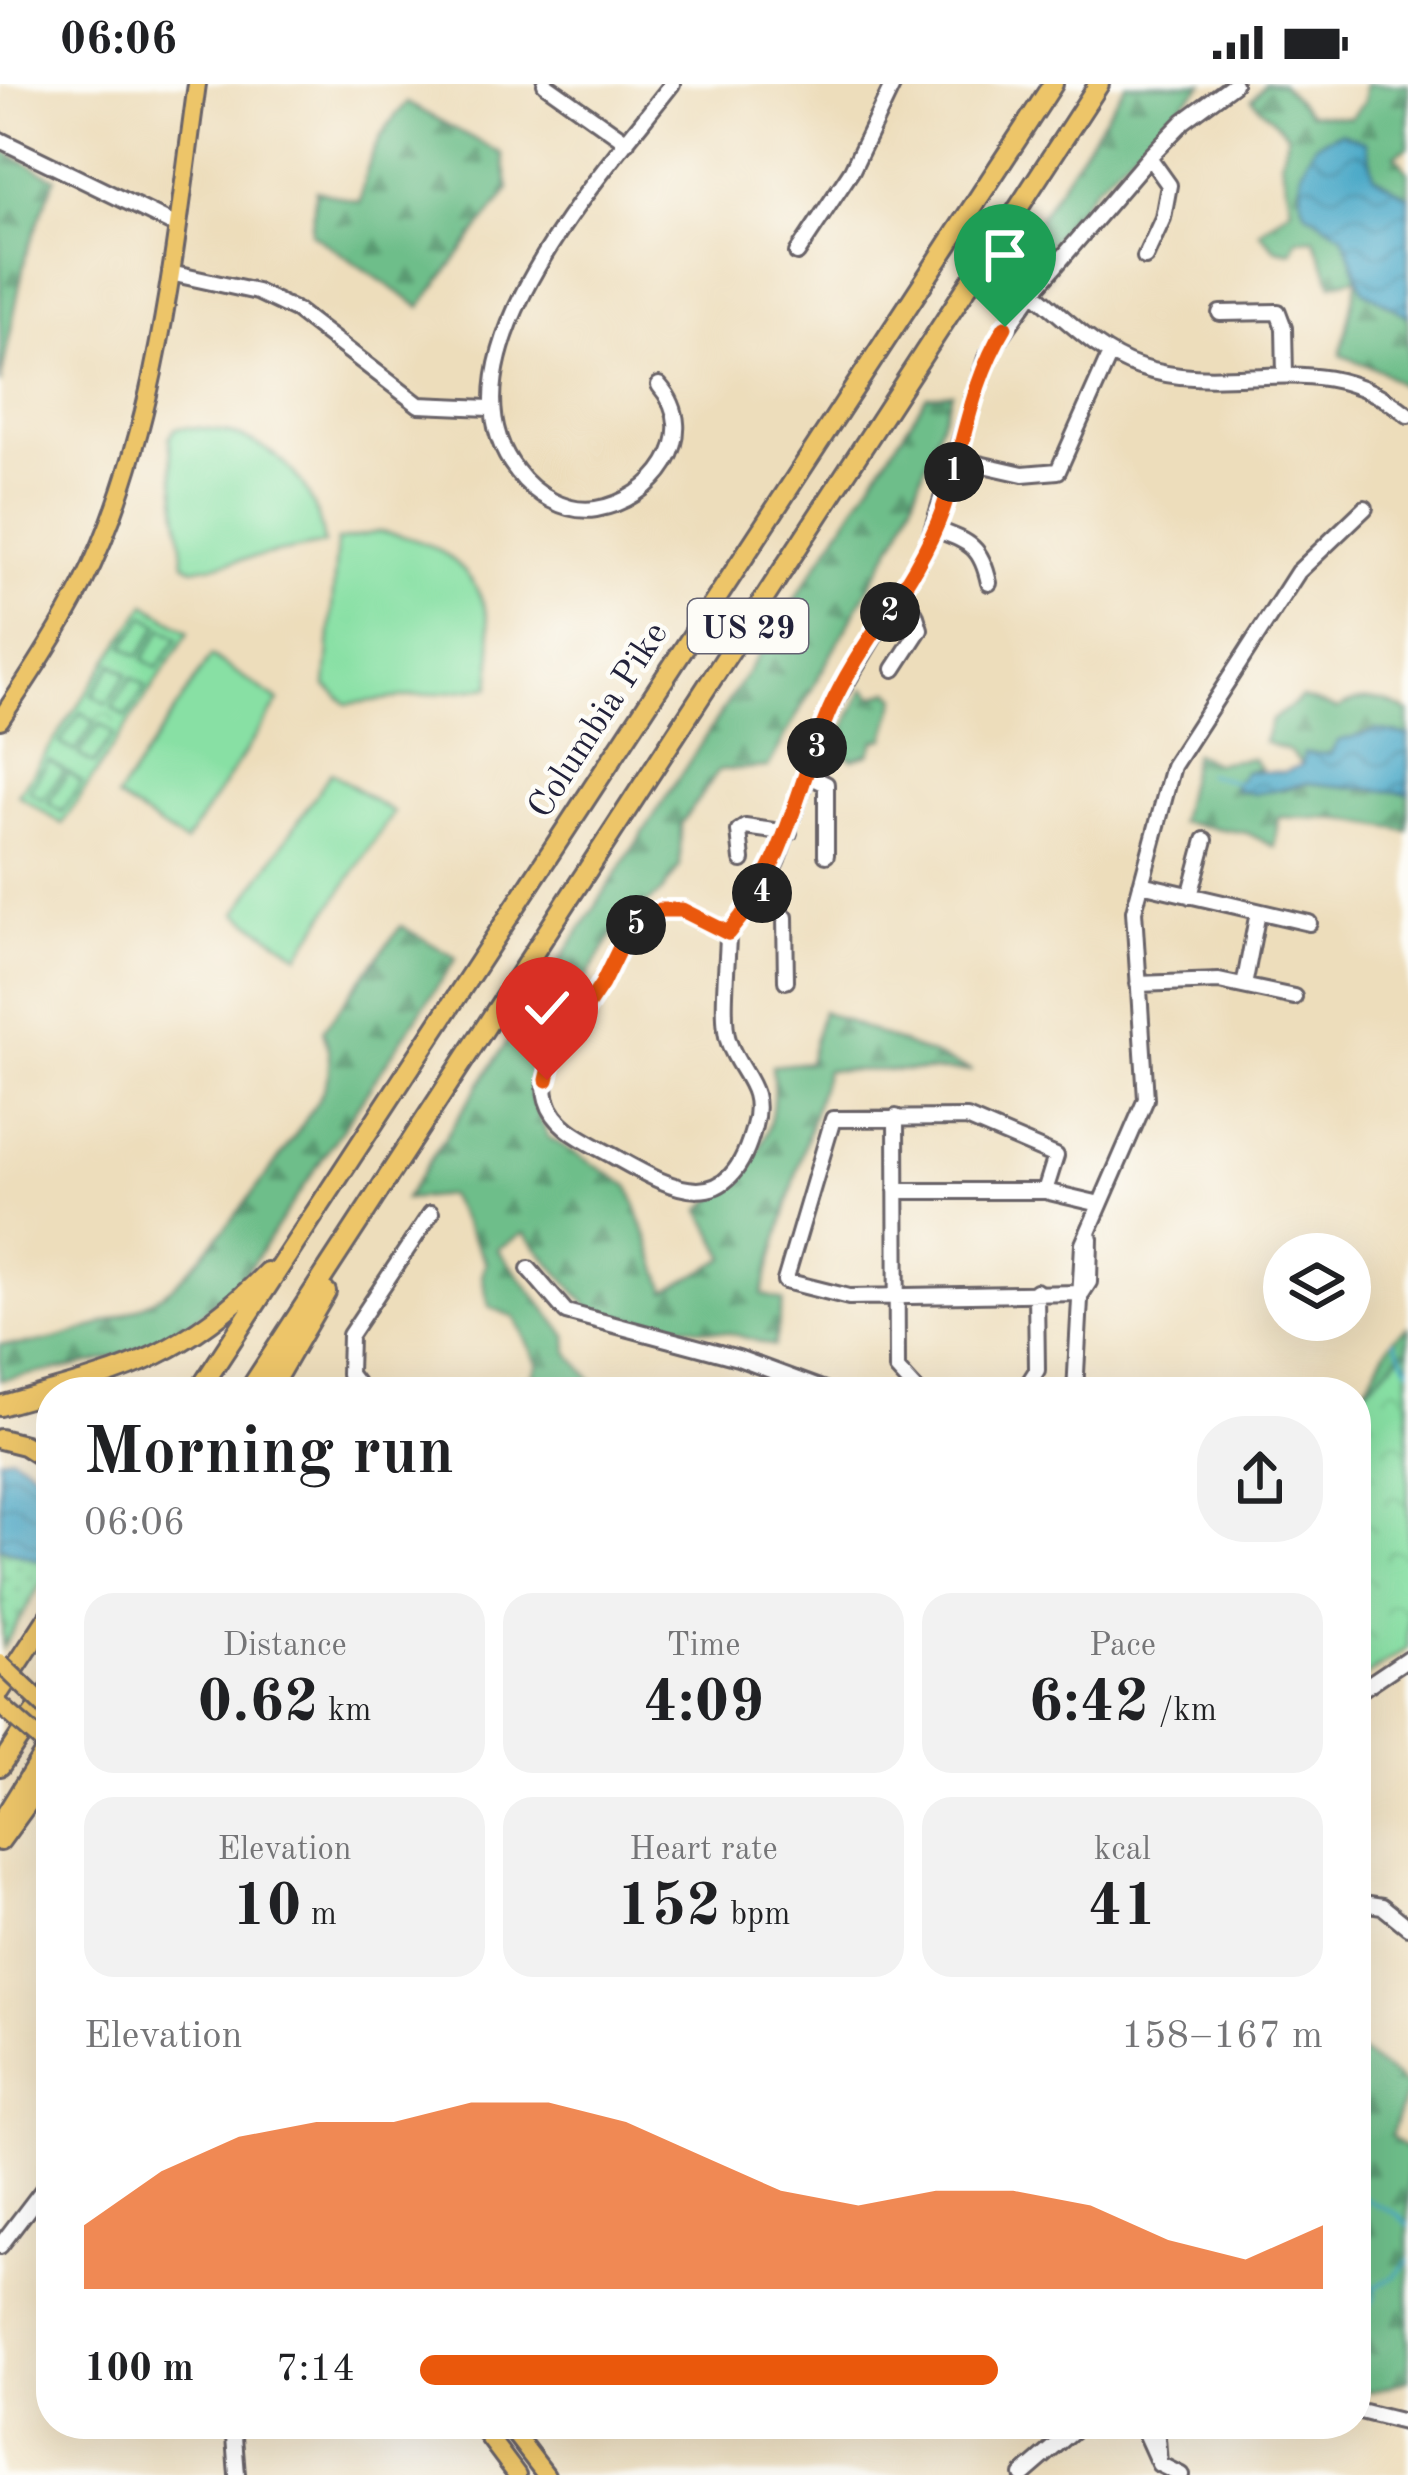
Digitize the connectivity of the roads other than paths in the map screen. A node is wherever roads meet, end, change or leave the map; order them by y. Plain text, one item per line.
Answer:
1 (197, 84) edge
2 (544, 84) edge
3 (672, 84) edge
4 (893, 84) edge
5 (1053, 84) edge
6 (1100, 84) edge
7 (1234, 84) edge
8 (0, 140) edge
9 (627, 142) junction
10 (1149, 157) junction
11 (177, 226) junction
12 (797, 253) dead end
13 (1145, 257) dead end
14 (170, 273) junction
15 (1033, 292) junction
16 (1220, 313) dead end
17 (1110, 354) junction
18 (1286, 376) junction
19 (659, 386) dead end
20 (489, 408) junction
21 (1408, 415) edge
22 (957, 459) junction
23 (1365, 508) dead end
24 (934, 529) junction
25 (989, 583) dead end
26 (896, 602) junction
27 (894, 669) dead end
28 (0, 720) edge
29 (807, 775) junction
30 (789, 833) junction
31 (1205, 840) dead end
32 (826, 855) dead end
33 (742, 860) dead end
34 (1141, 884) junction
35 (760, 896) junction
36 (1190, 896) junction
37 (1258, 912) junction
38 (1309, 923) dead end
39 (728, 933) junction
40 (786, 981) dead end
41 (1138, 984) junction
42 (1244, 986) junction
43 (1294, 997) dead end
44 (896, 1118) junction
45 (395, 1167) junction
46 (896, 1191) junction
47 (1045, 1191) junction
48 (1100, 1204) junction
49 (431, 1213) dead end
50 (299, 1238) junction
51 (529, 1269) dead end
52 (1036, 1291) junction
53 (1082, 1293) junction
54 (898, 1298) junction
55 (101, 1377) edge
56 (208, 1377) edge
57 (258, 1377) edge
58 (276, 1377) edge
59 (351, 1377) edge
60 (789, 1377) edge
61 (904, 1377) edge
62 (1033, 1377) edge
63 (1076, 1377) edge
64 (36, 1396) edge
65 (0, 1406) edge
66 (0, 1439) edge
67 (36, 1455) edge
68 (36, 1636) edge
69 (1408, 1658) edge
70 (0, 1663) edge
71 (1371, 1683) edge
72 (0, 1691) edge
73 (36, 1698) edge
74 (0, 1705) edge
75 (36, 1712) edge
76 (36, 1736) edge
77 (36, 1763) edge
78 (0, 1766) edge
79 (36, 1791) edge
80 (0, 1824) edge
81 (0, 1841) edge
82 (1371, 1904) edge
83 (1408, 1927) edge
84 (36, 2199) edge
85 (0, 2246) edge
86 (1371, 2414) edge
87 (1408, 2423) edge
88 (234, 2439) edge
89 (489, 2439) edge
90 (518, 2439) edge
91 (1064, 2439) edge
92 (1148, 2439) edge
93 (1157, 2439) edge
94 (1159, 2464) junction
95 (238, 2475) edge
96 (517, 2475) edge
97 (546, 2475) edge
98 (1022, 2475) edge
99 (1181, 2475) edge

1 - 11 main road
2 - 9 street
3 - 9 street
4 - 12 street
5 - 50 highway, Columbia Pike / US 29
6 - 45 highway, US 29
7 - 10 street
8 - 11 street
9 - 20 street
10 - 13 street
10 - 15 street
11 - 14 main road
14 - 20 street
14 - 28 main road
15 - 17 street
15 - 22 street
16 - 18 street
17 - 18 street
17 - 22 street
18 - 21 street
19 - 20 street
22 - 24 street
23 - 34 street
24 - 25 street
24 - 26 street
26 - 27 street
26 - 29 street
29 - 30 street
29 - 32 street
30 - 33 street
30 - 35 street
31 - 36 street
34 - 36 street
34 - 41 street
35 - 39 street
35 - 40 street
36 - 37 street
37 - 38 street
37 - 42 street
39 - 39 street
41 - 42 street
41 - 48 street
42 - 43 street
44 - 46 street
44 - 47 street
44 - 54 street
45 - 57 highway, US 29
45 - 58 highway
46 - 47 street
46 - 54 street
47 - 48 street
48 - 53 street
49 - 59 street
50 - 55 highway
50 - 56 highway, Columbia Pike / US 29
51 - 60 street
52 - 53 street
52 - 54 street
52 - 62 street
53 - 63 street
54 - 61 street
64 - 65 highway
66 - 67 highway
68 - 72 highway
69 - 71 street
70 - 73 main road, bridge
74 - 76 main road, bridge
75 - 78 highway
77 - 80 highway
79 - 81 highway
82 - 83 street
84 - 85 street
86 - 87 street
88 - 95 street
89 - 96 main road
90 - 97 main road
91 - 98 street
92 - 94 street
93 - 94 street
94 - 99 street

